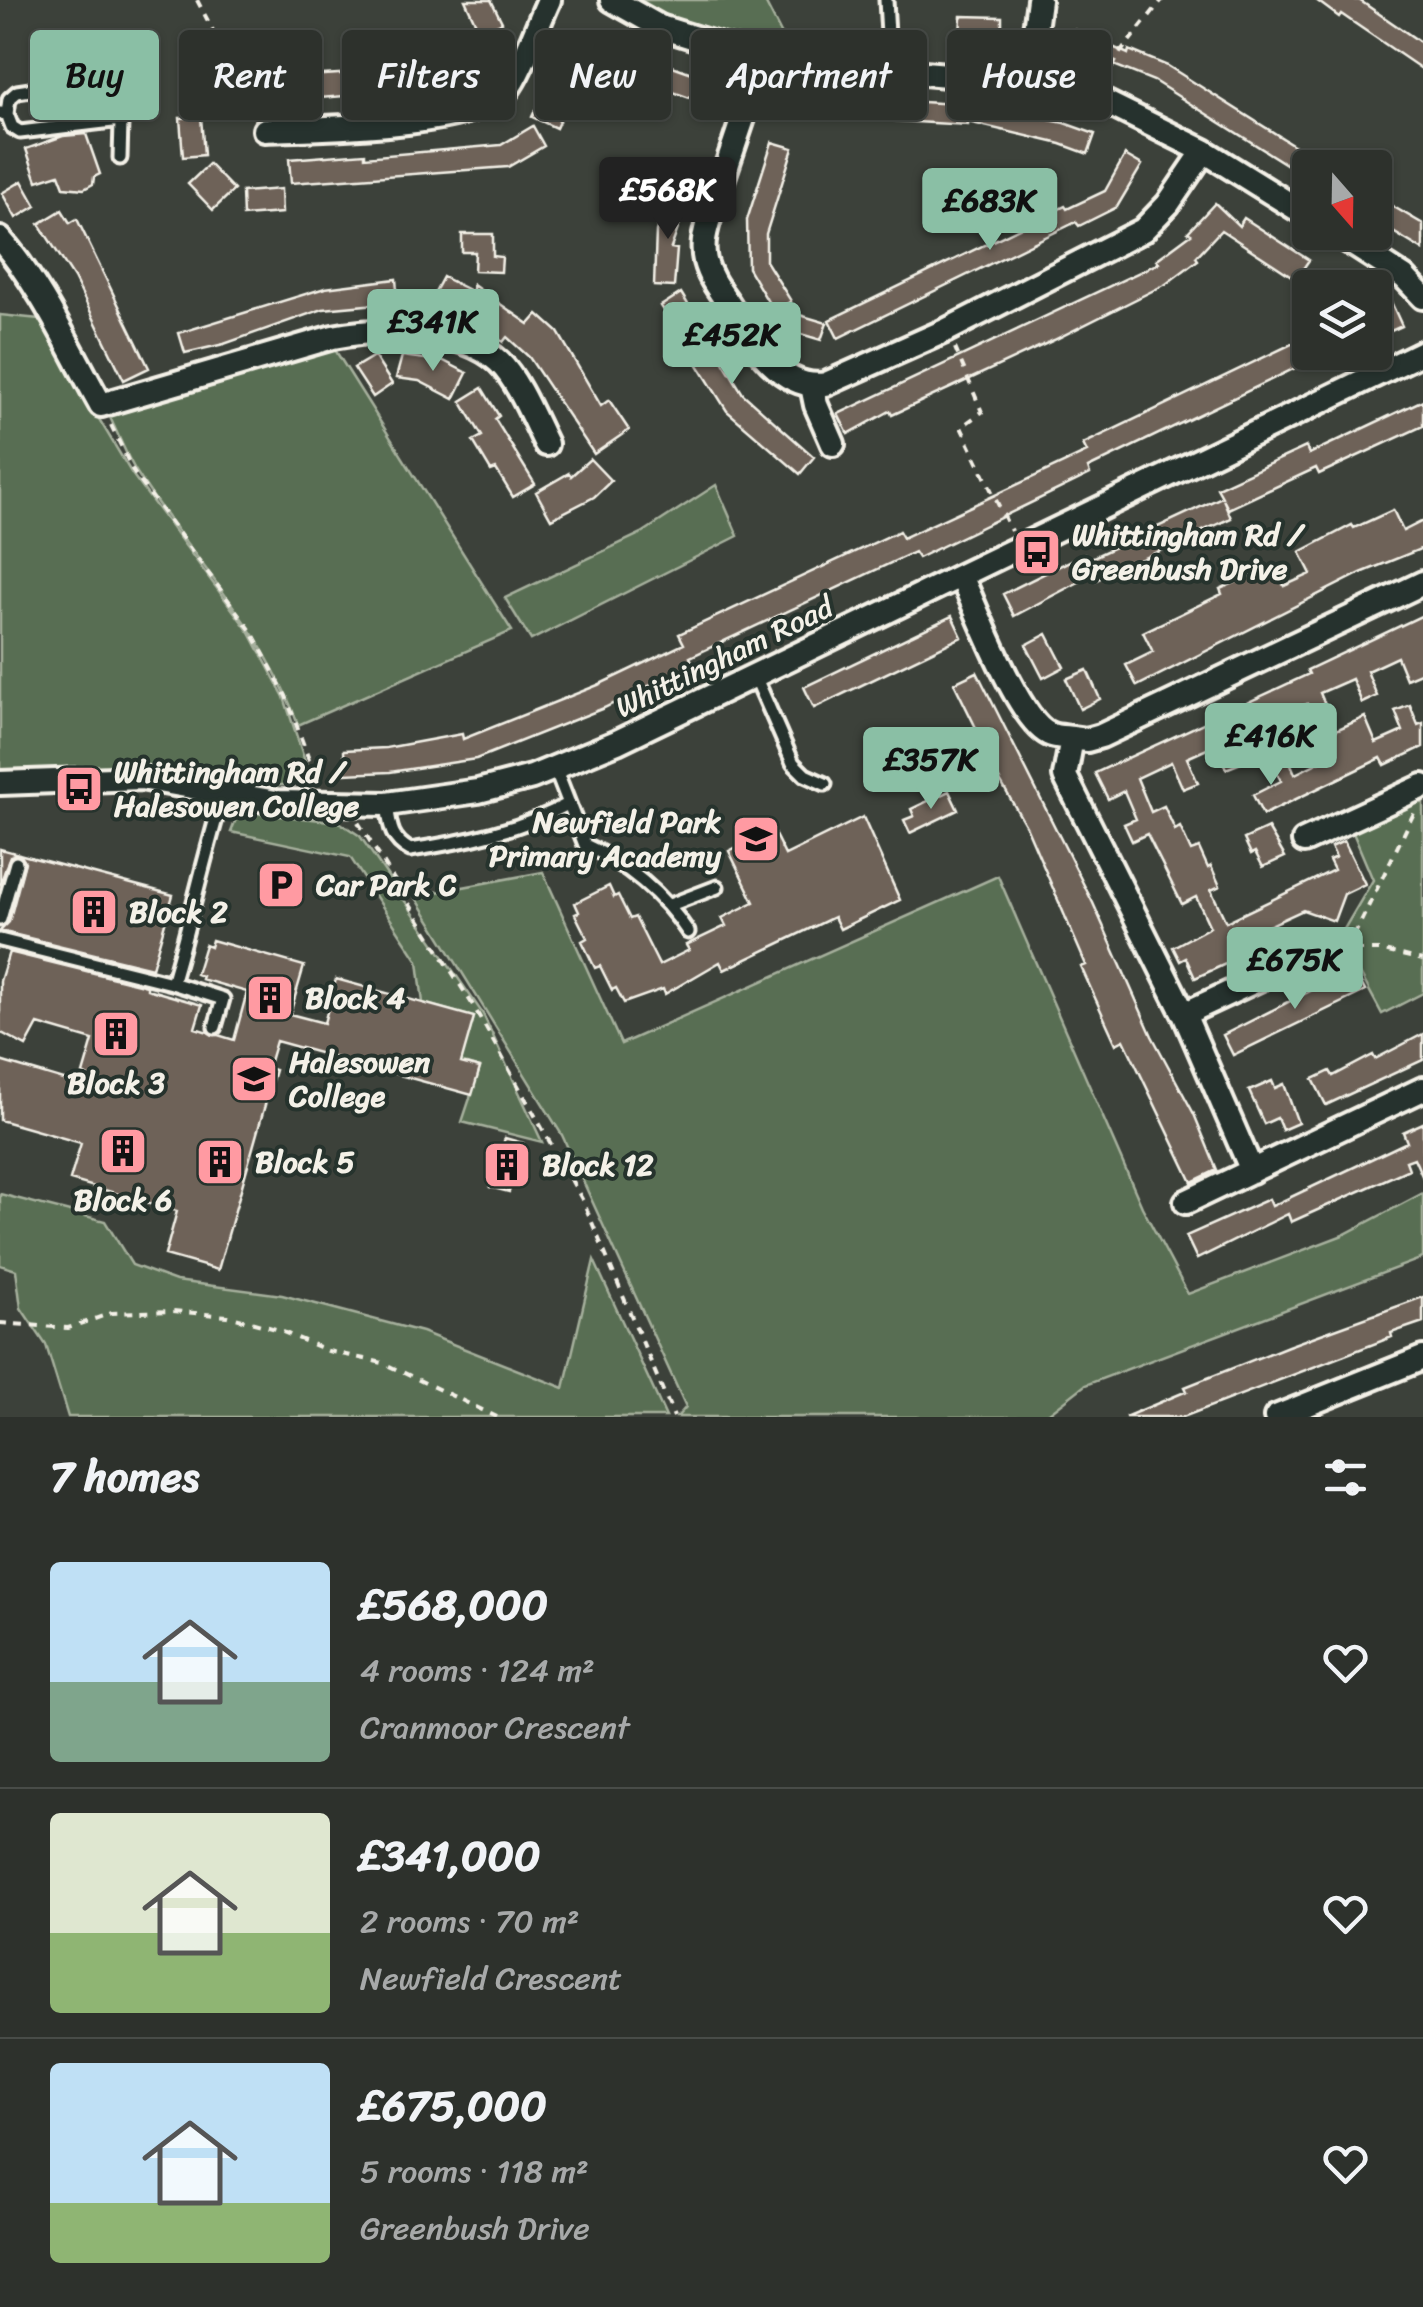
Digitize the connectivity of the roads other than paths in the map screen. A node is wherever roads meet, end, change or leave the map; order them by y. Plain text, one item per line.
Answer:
1 (549, 0) edge
2 (612, 0) edge
3 (886, 0) edge
4 (1039, 0) edge
5 (888, 30) edge
6 (1035, 30) edge
7 (691, 37) edge
8 (30, 90) edge
9 (1111, 105) edge
10 (4, 113) edge
11 (122, 120) joint
12 (743, 120) edge
13 (265, 130) road end
14 (1204, 152) junction
15 (120, 158) dead end
16 (1292, 206) edge
17 (0, 240) edge
18 (1362, 250) edge
19 (1423, 297) edge
20 (1423, 352) edge
21 (812, 386) junction
22 (546, 444) dead end
23 (834, 444) dead end
24 (961, 576) junction
25 (1423, 583) edge
26 (755, 676) junction
27 (1072, 738) junction
28 (555, 768) junction
29 (0, 783) edge
30 (825, 784) dead end
31 (1423, 786) edge
32 (224, 792) junction
33 (386, 804) junction
34 (568, 804) junction
35 (1304, 841) dead end
36 (16, 864) dead end
37 (717, 887) dead end
38 (670, 905) junction
39 (0, 919) edge
40 (688, 932) dead end
41 (0, 940) edge
42 (1321, 950) road end
43 (172, 983) junction
44 (1184, 1014) junction
45 (215, 1027) dead end
46 (1423, 1089) edge
47 (1252, 1171) junction
48 (1186, 1202) dead end
49 (1423, 1358) edge
50 (1276, 1417) edge

1 - 13 street
2 - 7 street
3 - 5 lane
4 - 6 street
8 - 10 lane
9 - 14 street
10 - 11 lane
11 - 15 lane
12 - 21 street
14 - 16 street
14 - 21 street
17 - 22 street
18 - 19 street
20 - 24 street, Whittingham Road
21 - 23 street
24 - 26 street, Whittingham Road
24 - 27 street
25 - 27 street
26 - 28 street, Whittingham Road
26 - 30 lane
27 - 44 street
28 - 33 street, Whittingham Road
28 - 34 lane
29 - 32 street, Whittingham Road
31 - 35 street
32 - 33 street, Whittingham Road
32 - 43 lane
33 - 34 lane
34 - 38 lane
36 - 39 lane
37 - 38 lane
38 - 40 lane
41 - 43 lane
42 - 44 street
43 - 45 lane
44 - 47 street
46 - 47 street
47 - 48 street
49 - 50 street

